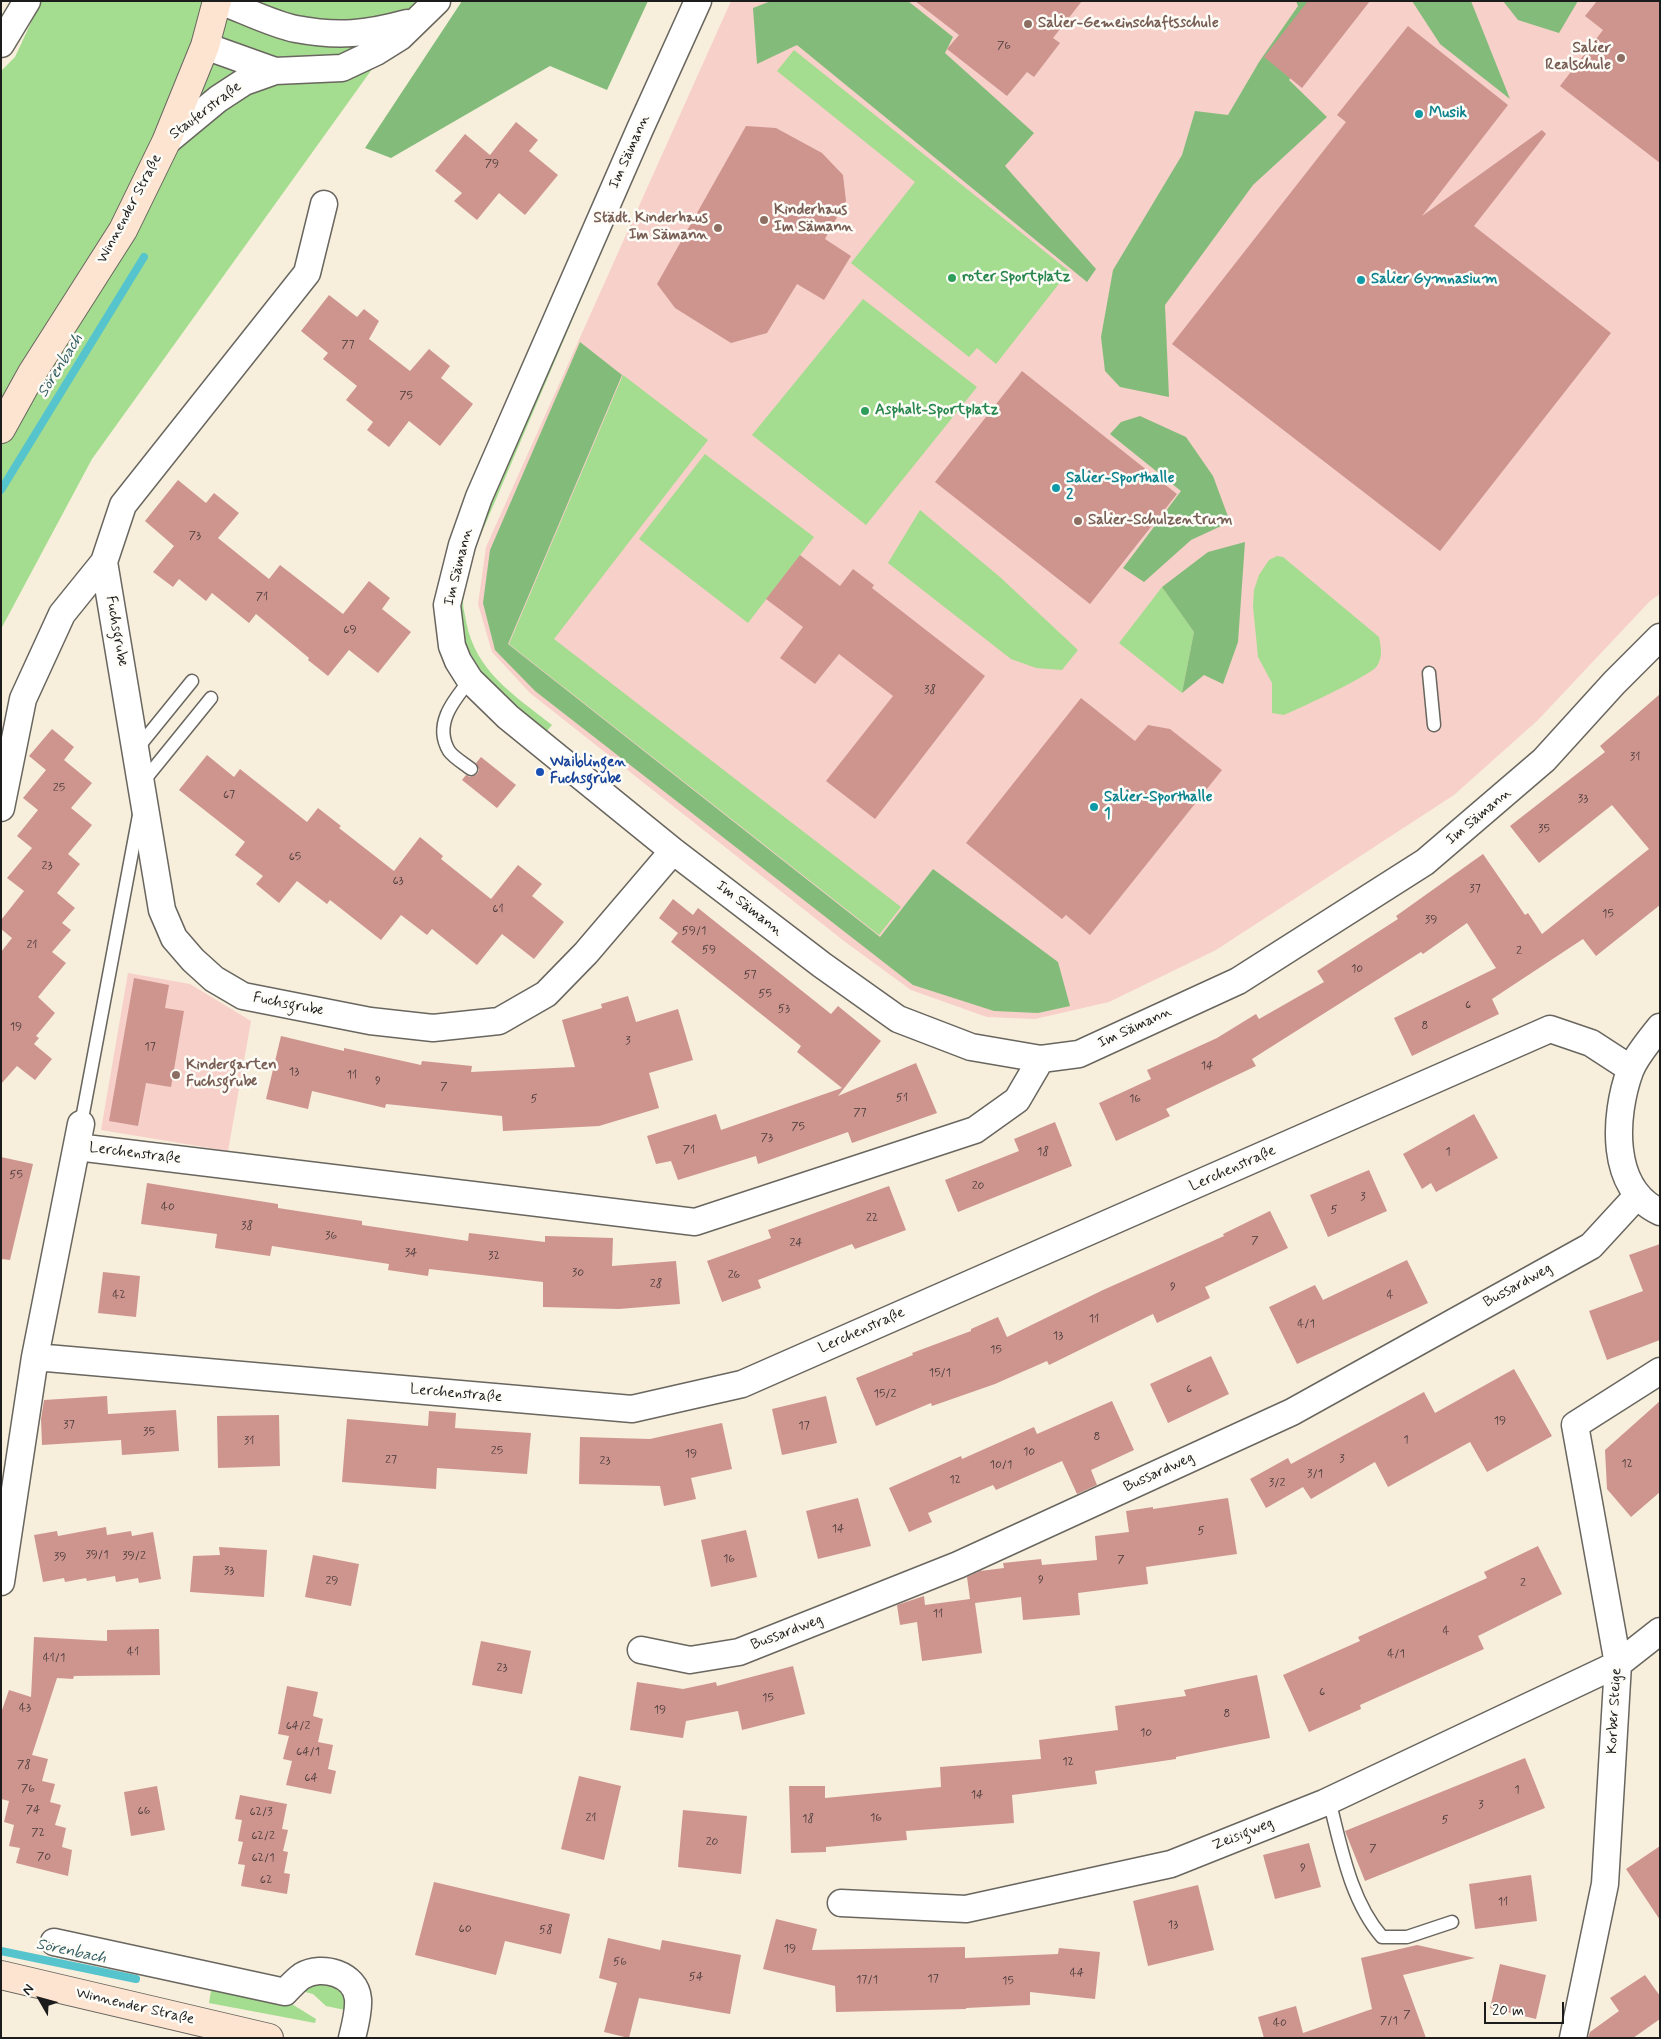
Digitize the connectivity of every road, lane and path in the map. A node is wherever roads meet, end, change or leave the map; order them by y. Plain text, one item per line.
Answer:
1 (27, 1) edge
2 (219, 1) edge
3 (698, 1) edge
4 (428, 10) edge
5 (1, 44) edge
6 (205, 46) junction
7 (275, 71) junction
8 (166, 142) junction
9 (324, 204) dead end
10 (1, 429) edge
11 (104, 562) junction
12 (1660, 637) edge
13 (1429, 673) dead end
14 (470, 680) junction
15 (192, 681) dead end
16 (211, 698) dead end
17 (1434, 725) dead end
18 (136, 750) junction
19 (471, 768) dead end
20 (142, 788) junction
21 (1, 808) edge
22 (673, 851) junction
23 (1660, 1027) edge
24 (1041, 1059) junction
25 (1631, 1069) junction
26 (79, 1136) junction
27 (1637, 1196) junction
28 (1660, 1212) edge
29 (35, 1357) junction
30 (1660, 1371) edge
31 (1, 1582) edge
32 (1660, 1631) edge
33 (641, 1650) dead end
34 (1618, 1664) junction
35 (1329, 1800) junction
36 (841, 1902) dead end
37 (1452, 1922) dead end
38 (54, 1942) dead end
39 (1, 1975) edge
40 (262, 2037) edge
41 (352, 2038) edge
42 (1572, 2038) edge

1 - 5 street
2 - 4 street, Stauferstraße
2 - 6 street, Winnender Straße
3 - 14 street, Im Sämann
4 - 7 street, Stauferstraße
6 - 7 street, Stauferstraße
6 - 8 street, Winnender Straße
7 - 8 street, Stauferstraße
8 - 10 street, Winnender Straße
9 - 11 street, Fuchsgrube
11 - 18 street, Fuchsgrube
11 - 21 street, Fuchsgrube
12 - 24 street, Im Sämann
13 - 17 lane
14 - 19 lane
14 - 22 street, Im Sämann
15 - 18 lane
16 - 20 lane
18 - 20 street, Fuchsgrube
20 - 22 street, Fuchsgrube
20 - 26 lane
22 - 24 street, Im Sämann
23 - 25 street
24 - 26 street, Lerchenstraße
25 - 27 street
25 - 29 street, Lerchenstraße
26 - 29 street, Lerchenstraße
27 - 28 street
27 - 33 street, Bussardweg
29 - 31 street, Lerchenstraße
30 - 34 street, Korber Steige
32 - 34 street, Zeisigweg
34 - 35 street, Zeisigweg
34 - 42 street, Korber Steige
35 - 36 street, Zeisigweg
35 - 37 lane
38 - 41 street
39 - 40 street, Winnender Straße

